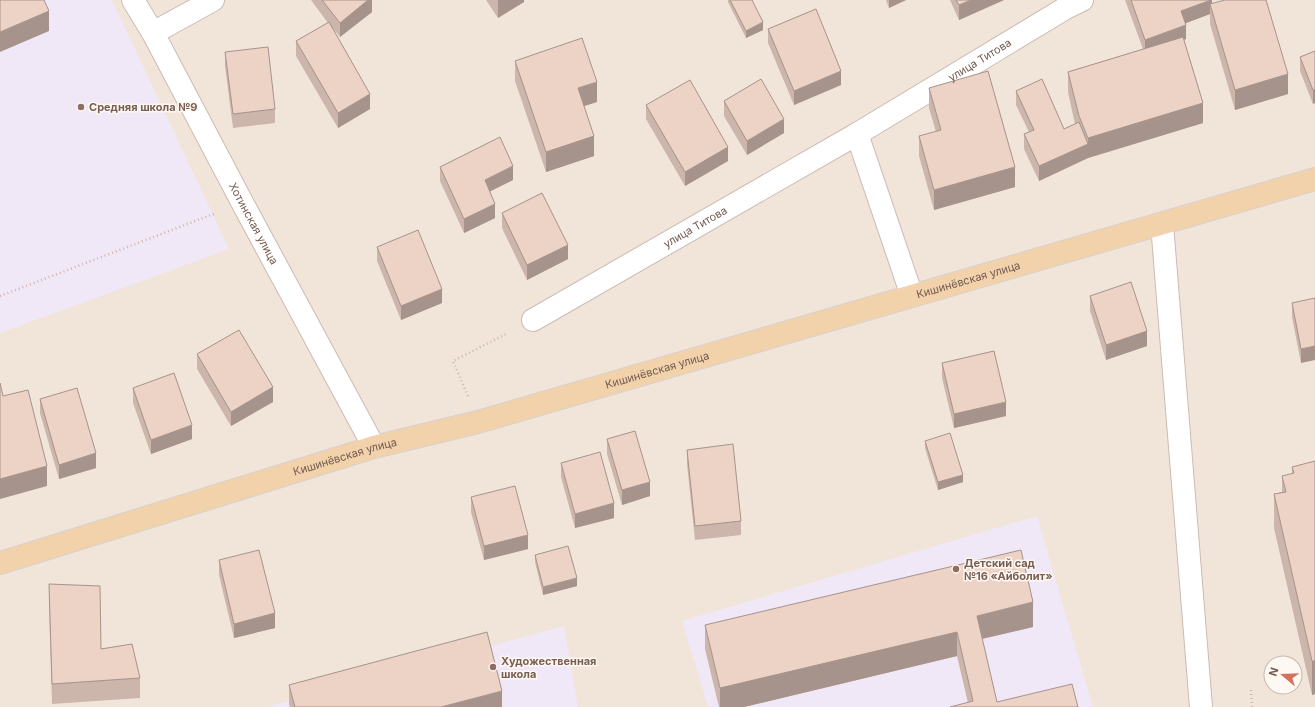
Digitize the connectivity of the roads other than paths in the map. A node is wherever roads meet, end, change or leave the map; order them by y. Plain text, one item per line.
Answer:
1 (133, 0) edge
2 (214, 0) edge
3 (1069, 3) edge
4 (153, 33) junction
5 (858, 134) junction
6 (1315, 179) edge
7 (1162, 224) junction
8 (912, 296) junction
9 (533, 320) road end
10 (374, 447) junction
11 (0, 563) edge
12 (1201, 707) edge

1 - 4 street, Хотинская улица
2 - 4 street
3 - 5 street, улица Титова
4 - 10 street, Хотинская улица
5 - 8 street
5 - 9 street, улица Титова
6 - 7 main road, Кишинёвская улица
7 - 8 main road, Кишинёвская улица
7 - 12 street
8 - 10 main road, Кишинёвская улица
10 - 11 main road, Кишинёвская улица

